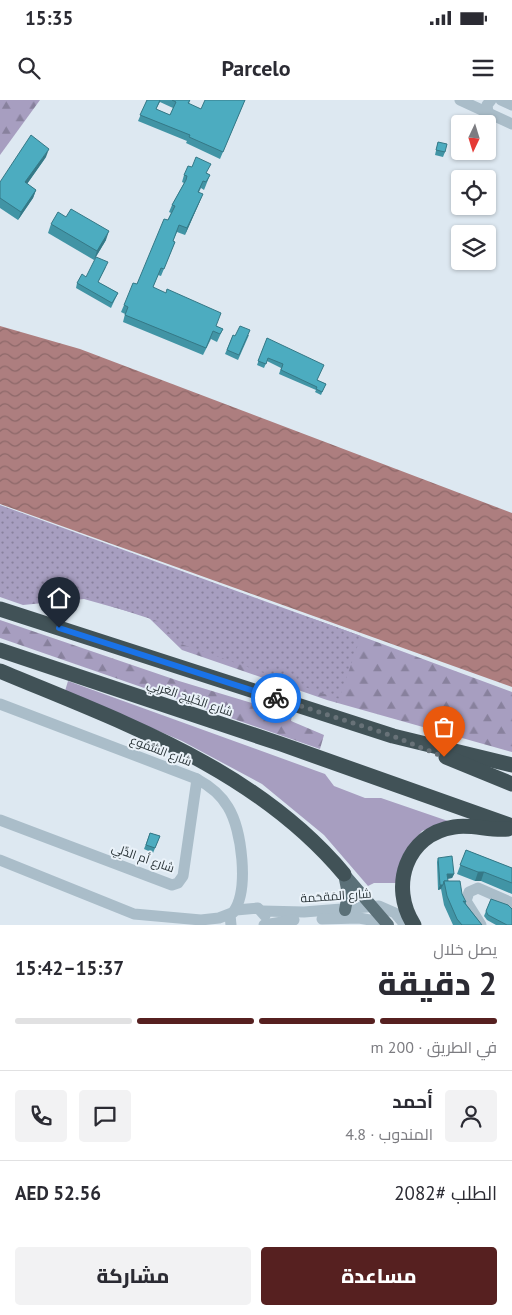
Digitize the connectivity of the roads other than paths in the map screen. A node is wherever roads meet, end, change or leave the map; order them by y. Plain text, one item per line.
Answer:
1 (460, 100) edge
2 (491, 100) edge
3 (501, 100) edge
4 (512, 105) edge
5 (488, 113) junction
6 (512, 124) edge
7 (0, 609) edge
8 (0, 650) edge
9 (0, 671) edge
10 (0, 704) edge
11 (393, 736) junction
12 (512, 765) edge
13 (197, 780) junction
14 (512, 784) edge
15 (0, 820) edge
16 (512, 827) edge
17 (0, 860) edge
18 (344, 874) junction
19 (243, 885) junction
20 (512, 903) edge
21 (373, 907) junction
22 (260, 909) junction
23 (345, 910) junction
24 (232, 916) edge
25 (132, 920) edge
26 (176, 922) edge
27 (387, 924) edge
28 (263, 925) edge
29 (405, 925) edge
30 (414, 925) edge
31 (481, 925) edge

1 - 5 street
2 - 5 street
3 - 4 street
5 - 6 street
7 - 11 highway, شارع الخَلِيج العَربِي
8 - 16 highway, شارع الخَلِيج العَربِي
9 - 18 highway
10 - 13 street, شارع الشُّمُوع
11 - 12 highway, شارع الخَلِيج العَربِي
11 - 14 highway
13 - 15 street, شارع أم الدِّلِي
13 - 19 street, شارع الشُّمُوع
16 - 30 highway
17 - 25 street, شارع المَقحَمة
18 - 21 main road
18 - 23 main road
19 - 22 street, شارع الشُّمُوع
19 - 24 street, شارع الشُّمُوع
20 - 31 street
21 - 23 street, شارع المَقحَمة
21 - 27 main road
21 - 29 street, شارع المَقحَمة
22 - 23 street, شارع المَقحَمة
22 - 24 street, شارع المَقحَمة
22 - 28 street
24 - 26 street, شارع المَقحَمة
25 - 26 street, شارع المَقحَمة
27 - 28 street, شارع المَقحَمة

